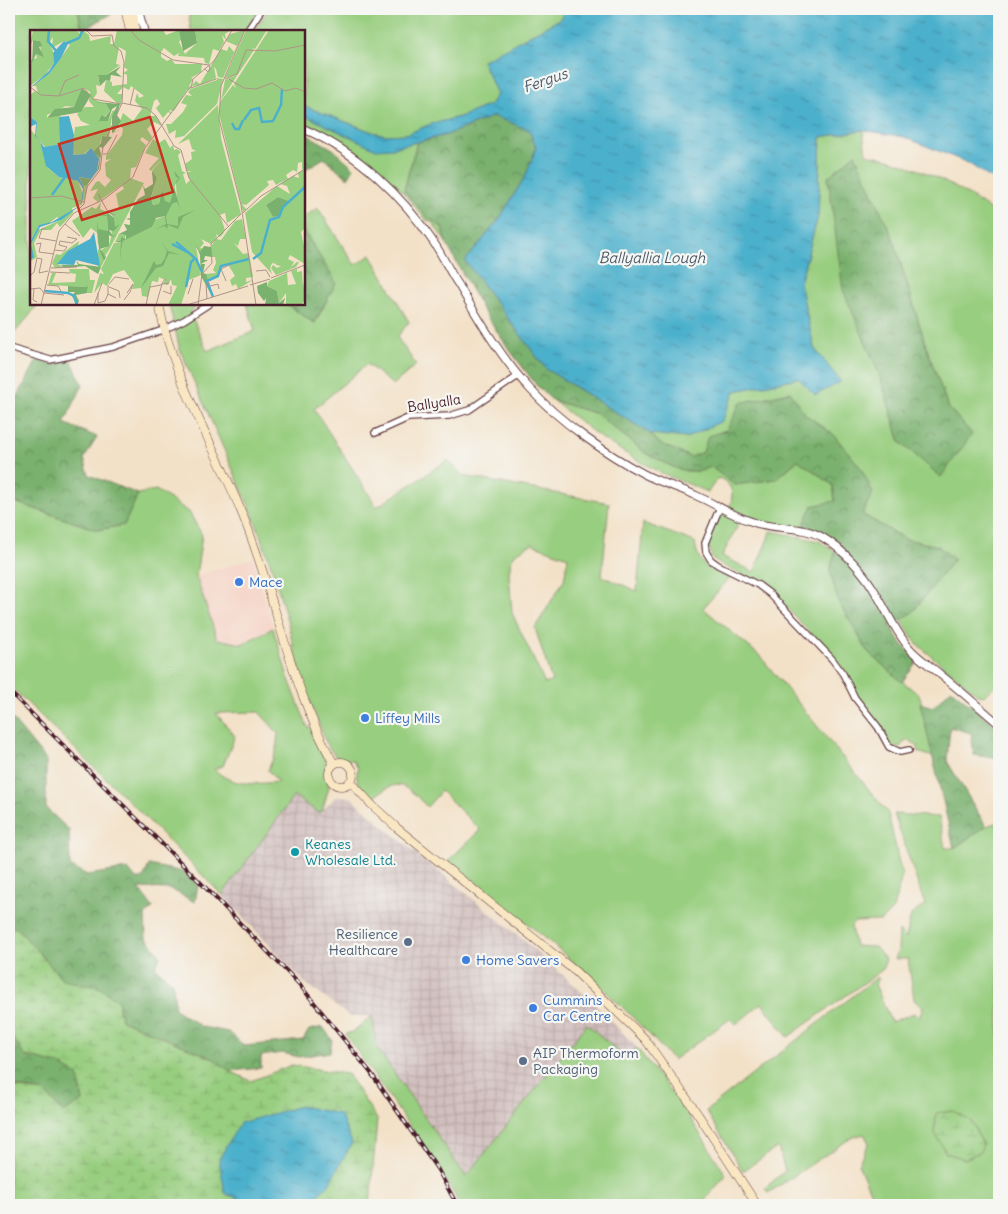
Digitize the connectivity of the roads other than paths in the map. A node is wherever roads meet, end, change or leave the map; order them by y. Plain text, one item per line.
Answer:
1 (125, 9) edge
2 (133, 9) edge
3 (138, 9) edge
4 (262, 9) edge
5 (130, 30) edge
6 (140, 30) edge
7 (140, 30) edge
8 (248, 30) edge
9 (305, 129) edge
10 (159, 305) edge
11 (207, 305) edge
12 (163, 330) junction
13 (9, 348) edge
14 (518, 376) junction
15 (375, 433) dead end
16 (720, 507) junction
17 (999, 724) edge
18 (909, 750) dead end
19 (334, 764) junction
20 (350, 781) junction
21 (757, 1205) edge

1 - 5 main road
2 - 6 main road
3 - 7 street
4 - 8 street
9 - 14 street
10 - 12 main road
11 - 12 street
12 - 13 street
12 - 19 main road
14 - 15 street, Ballyalla
14 - 16 street
16 - 17 street
16 - 18 street
19 - 20 main road
19 - 20 main road
20 - 21 main road

